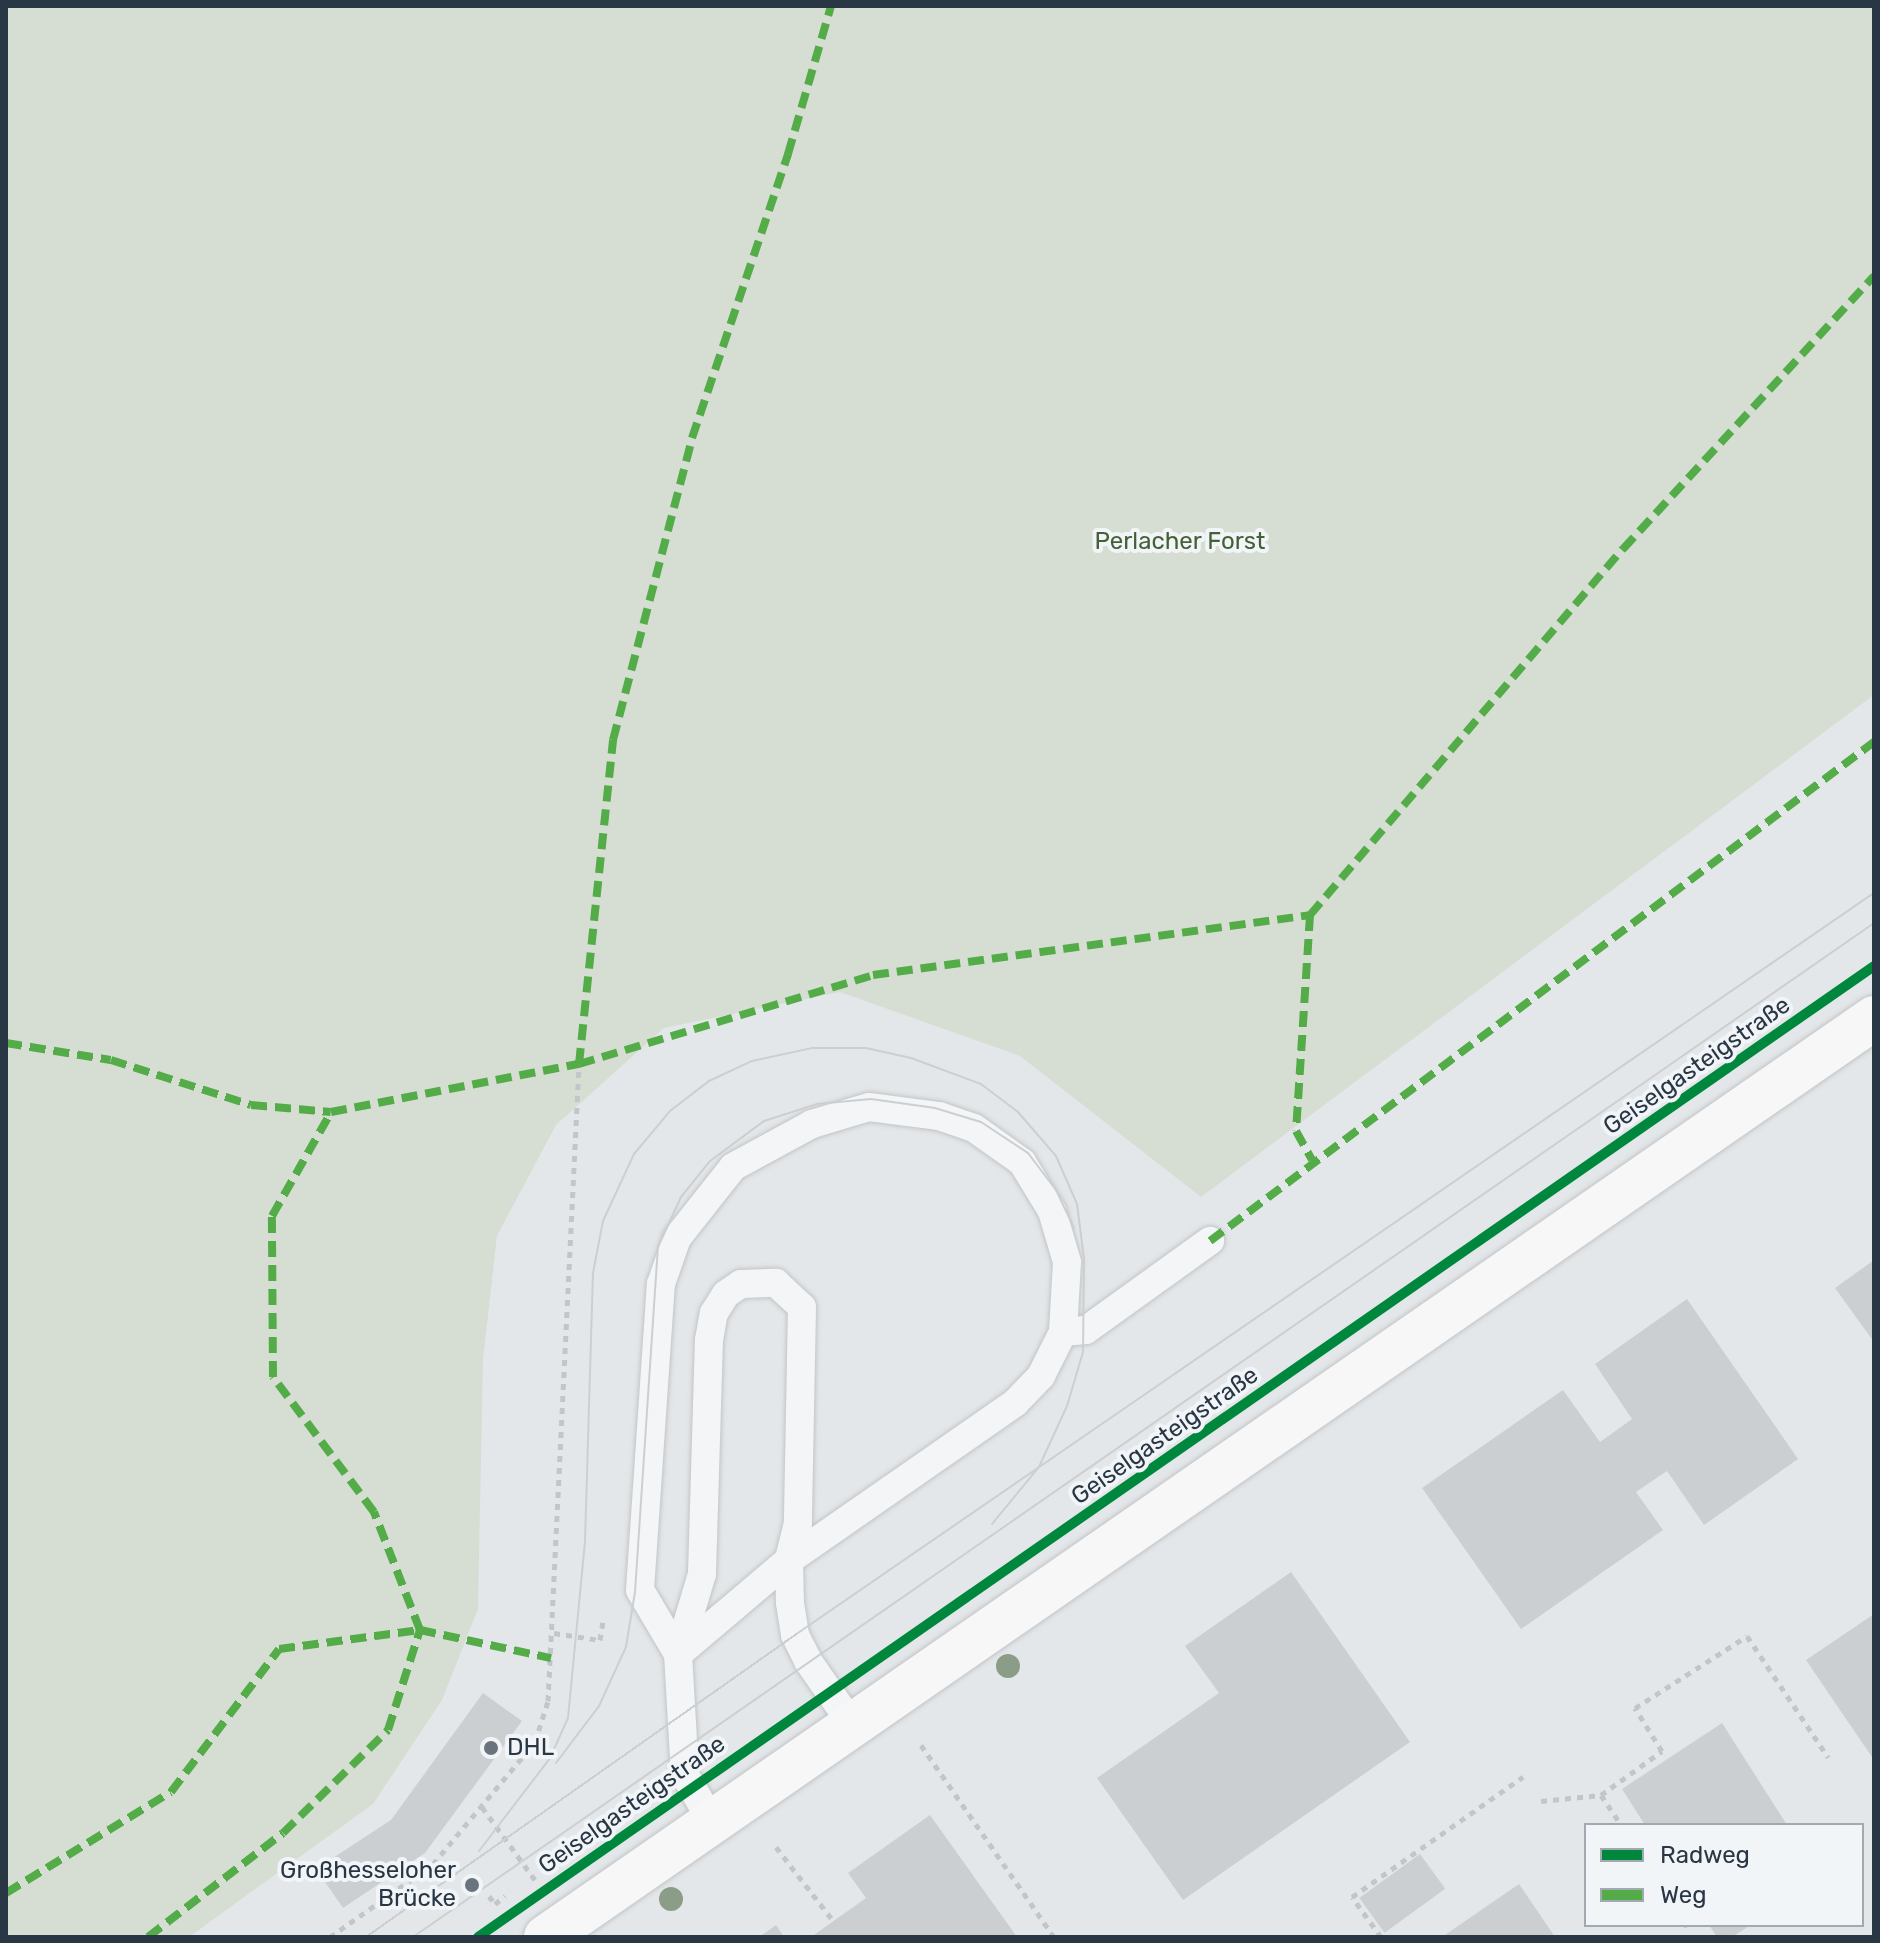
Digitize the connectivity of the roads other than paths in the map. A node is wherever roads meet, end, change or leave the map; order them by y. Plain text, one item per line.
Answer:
1 (1874, 1018) edge
2 (1210, 1241) dead end
3 (1063, 1332) junction
4 (789, 1560) junction
5 (678, 1654) junction
6 (852, 1724) junction
7 (712, 1822) junction
8 (546, 1937) edge

1 - 6 main road
2 - 3 lane
3 - 4 lane
3 - 5 lane
4 - 5 lane
4 - 5 lane
4 - 6 lane
5 - 7 lane
6 - 7 main road
7 - 8 main road

